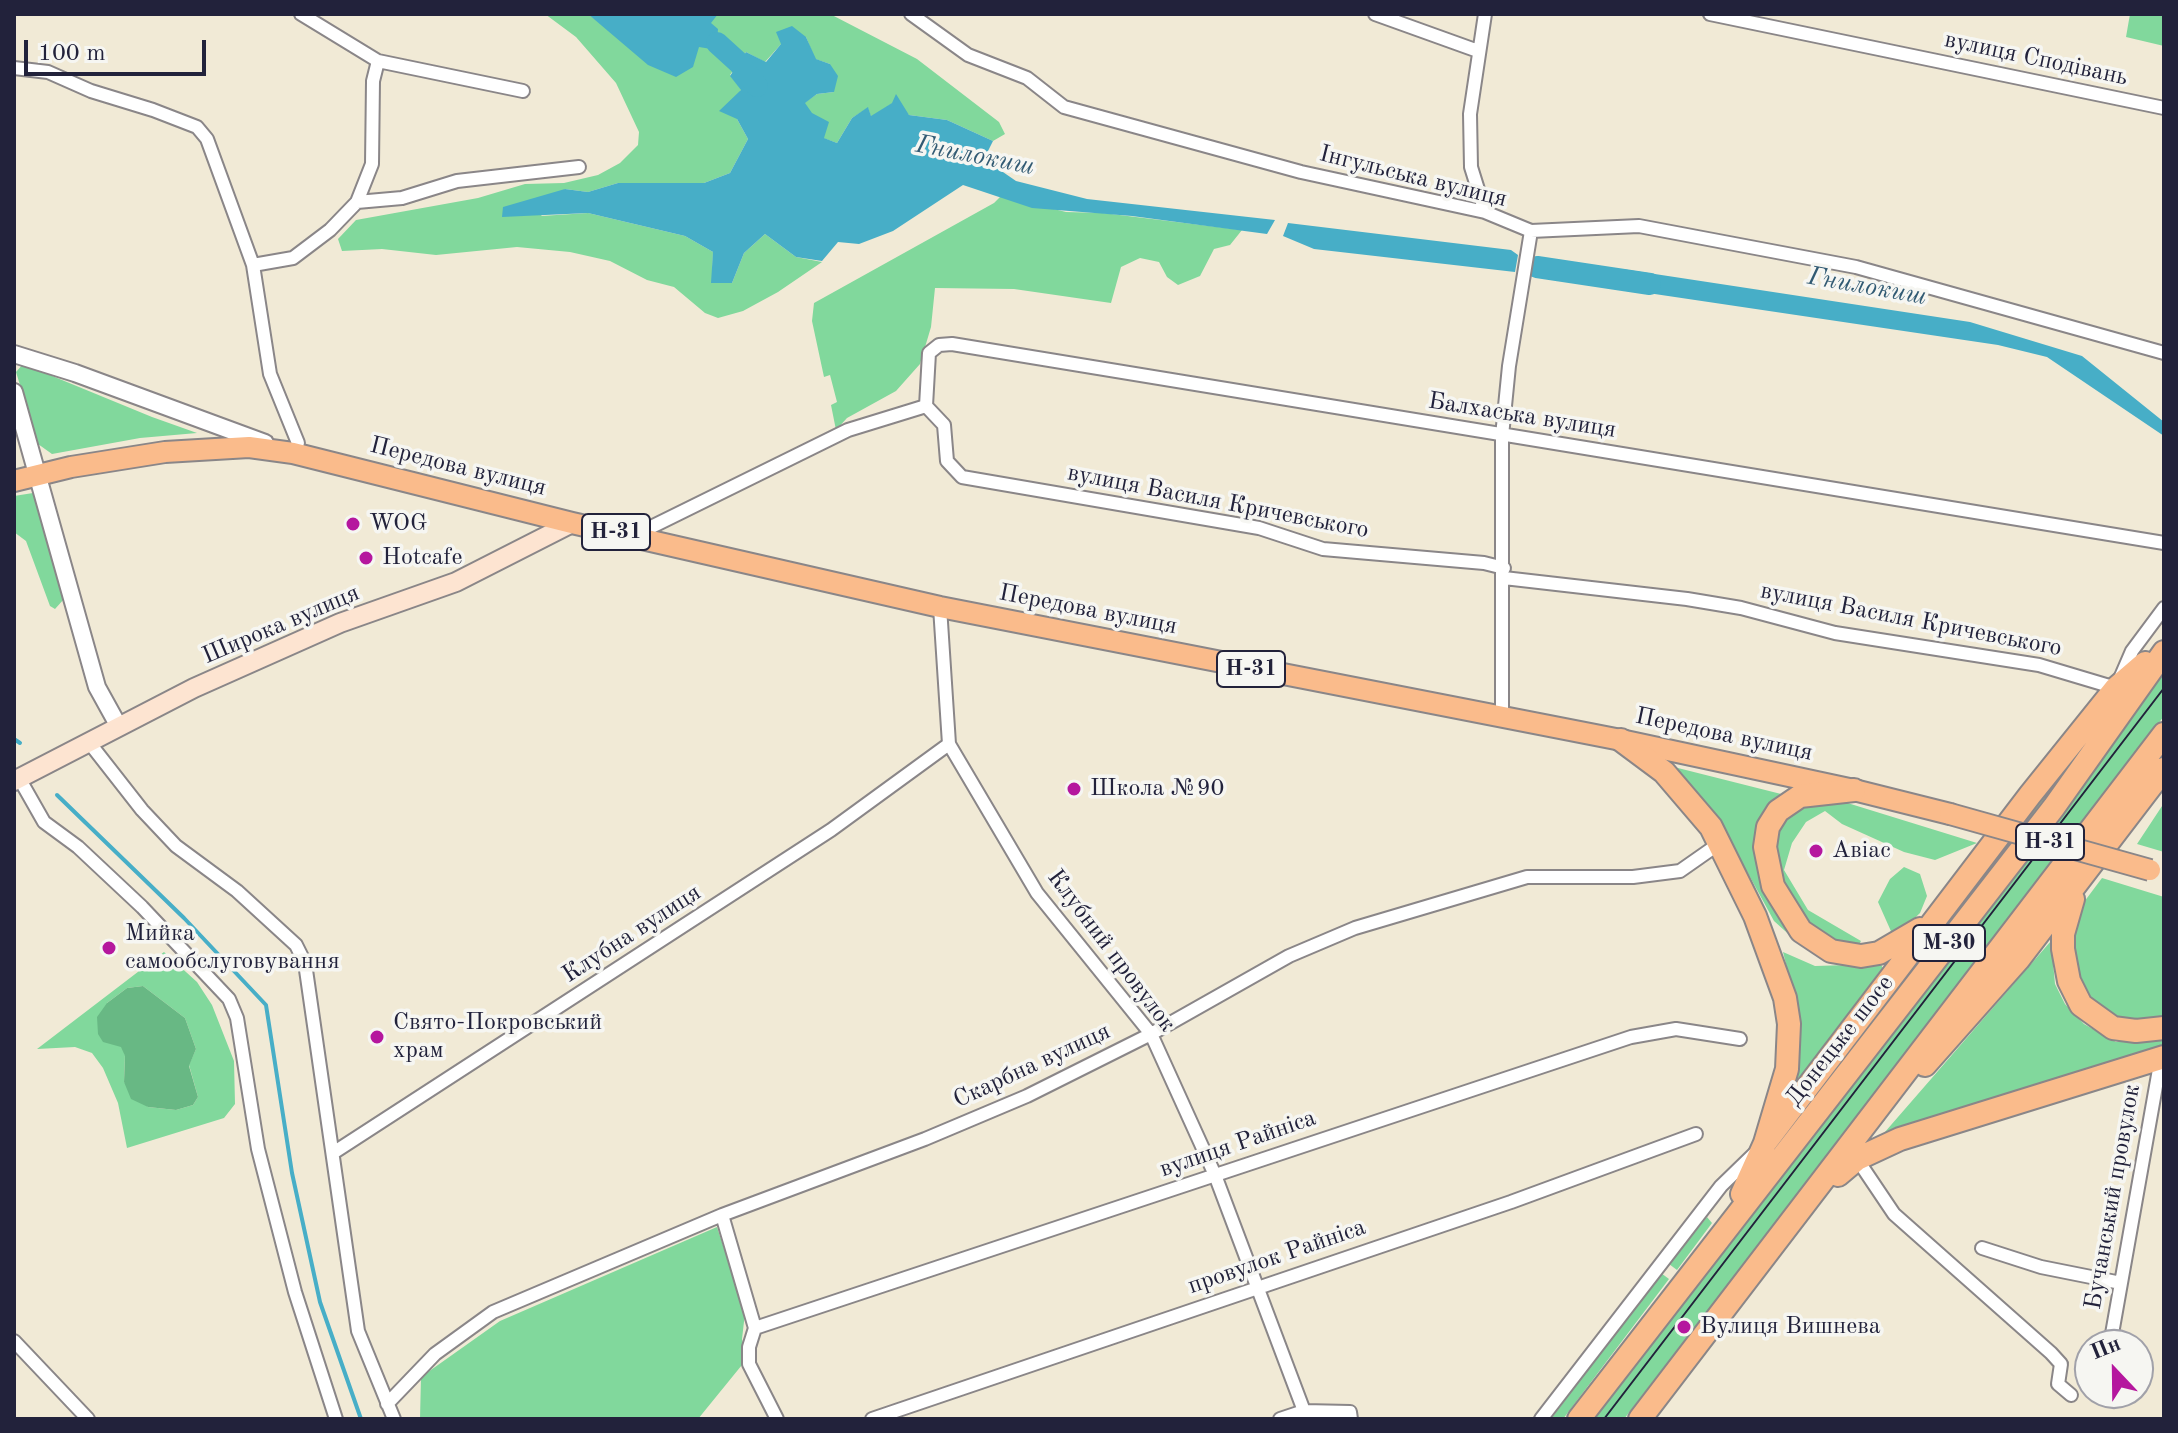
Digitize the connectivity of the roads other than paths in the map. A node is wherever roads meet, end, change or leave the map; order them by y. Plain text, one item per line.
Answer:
1 (301, 14) edge
2 (911, 14) edge
3 (1375, 14) edge
4 (1485, 14) edge
5 (1710, 14) edge
6 (1478, 51) junction
7 (378, 61) junction
8 (14, 68) edge
9 (523, 91) dead end
10 (2164, 108) edge
11 (579, 167) dead end
12 (357, 202) junction
13 (1485, 212) junction
14 (1531, 231) junction
15 (253, 265) junction
16 (2164, 353) edge
17 (14, 354) edge
18 (14, 392) edge
19 (926, 406) junction
20 (1502, 436) junction
21 (293, 453) junction
22 (36, 475) junction
23 (14, 481) edge
24 (572, 523) junction
25 (633, 536) junction
26 (2164, 543) edge
27 (1504, 573) junction
28 (940, 607) junction
29 (2164, 608) edge
30 (2164, 649) edge
31 (2116, 688) junction
32 (1502, 717) junction
33 (118, 725) junction
34 (2164, 734) edge
35 (1621, 740) junction
36 (88, 741) junction
37 (949, 744) junction
38 (2162, 773) edge
39 (16, 780) edge
40 (1854, 790) junction
41 (1720, 843) junction
42 (2157, 872) edge
43 (2077, 887) junction
44 (1931, 922) junction
45 (2164, 1028) edge
46 (1151, 1034) junction
47 (1740, 1039) dead end
48 (1870, 1045) junction
49 (2163, 1058) edge
50 (1793, 1106) junction
51 (1866, 1127) junction
52 (1696, 1134) dead end
53 (1765, 1143) junction
54 (333, 1153) junction
55 (1857, 1159) junction
56 (1215, 1175) junction
57 (1815, 1193) junction
58 (722, 1215) junction
59 (1727, 1228) junction
60 (1982, 1248) dead end
61 (2121, 1283) junction
62 (1256, 1287) junction
63 (755, 1328) junction
64 (2113, 1329) edge
65 (14, 1341) edge
66 (2071, 1395) dead end
67 (387, 1404) junction
68 (1304, 1411) junction
69 (88, 1419) edge
70 (336, 1419) edge
71 (394, 1419) edge
72 (777, 1419) edge
73 (872, 1419) edge
74 (1280, 1419) edge
75 (1351, 1419) edge
76 (1541, 1419) edge
77 (1579, 1419) edge
78 (1640, 1419) edge

1 - 7 street
2 - 13 street, Інгульська вулиця
3 - 6 street
4 - 6 street
5 - 10 street, вулиця Сподівань
6 - 13 street
7 - 9 street
7 - 12 street
8 - 15 street
11 - 12 street
12 - 15 street
13 - 14 street, Інгульська вулиця
14 - 16 street, Інгульська вулиця
14 - 20 street
15 - 21 street
17 - 21 street, Передова вулиця
18 - 22 street
19 - 20 street, Балхаська вулиця
19 - 25 street
19 - 27 street, вулиця Василя Кричевського
20 - 26 street, Балхаська вулиця
20 - 27 street
21 - 22 main road, Н-31
21 - 24 main road, Передова вулиця / Н-31
22 - 23 main road, Н-31
22 - 33 street
24 - 25 main road, Передова вулиця / Н-31
24 - 33 main road, Широка вулиця
25 - 28 main road, Передова вулиця / Н-31
27 - 31 street, вулиця Василя Кричевського
27 - 32 street
28 - 32 main road, Передова вулиця / Н-31
28 - 37 street, Клубний провулок
29 - 31 street
30 - 31 highway
30 - 48 highway, Донецьке шосе / М-30
31 - 44 highway
32 - 35 main road, Передова вулиця / Н-31
33 - 36 main road, Широка вулиця
34 - 51 highway, М-30
35 - 40 main road, Передова вулиця / Н-31
35 - 41 highway
36 - 39 main road, Широка вулиця
36 - 54 street
37 - 46 street, Клубний провулок
37 - 54 street, Клубна вулиця
38 - 43 highway
39 - 70 street
40 - 42 main road, Передова вулиця / Н-31, bridge
40 - 44 highway
41 - 46 street, Скарбна вулиця
41 - 53 highway
43 - 45 highway
43 - 51 highway
44 - 50 highway
46 - 56 street, Клубний провулок
46 - 58 street, Скарбна вулиця
47 - 56 street, вулиця Райніса
48 - 50 highway
48 - 59 highway, Донецьке шосе / М-30
49 - 55 highway
49 - 61 street, Бучанський провулок
50 - 53 highway
51 - 57 highway, М-30
52 - 62 street, провулок Райніса
53 - 59 highway
53 - 76 street
54 - 67 street
55 - 57 highway
55 - 66 street
56 - 62 street, Клубний провулок
56 - 63 street, вулиця Райніса
57 - 78 highway, М-30
58 - 63 street
58 - 67 street, Скарбна вулиця
59 - 77 highway, Донецьке шосе / М-30
60 - 61 street
61 - 64 street, Бучанський провулок
62 - 68 street, Клубний провулок
62 - 73 street, провулок Райніса
63 - 72 street
65 - 69 street
67 - 71 street
68 - 74 street
68 - 75 street

